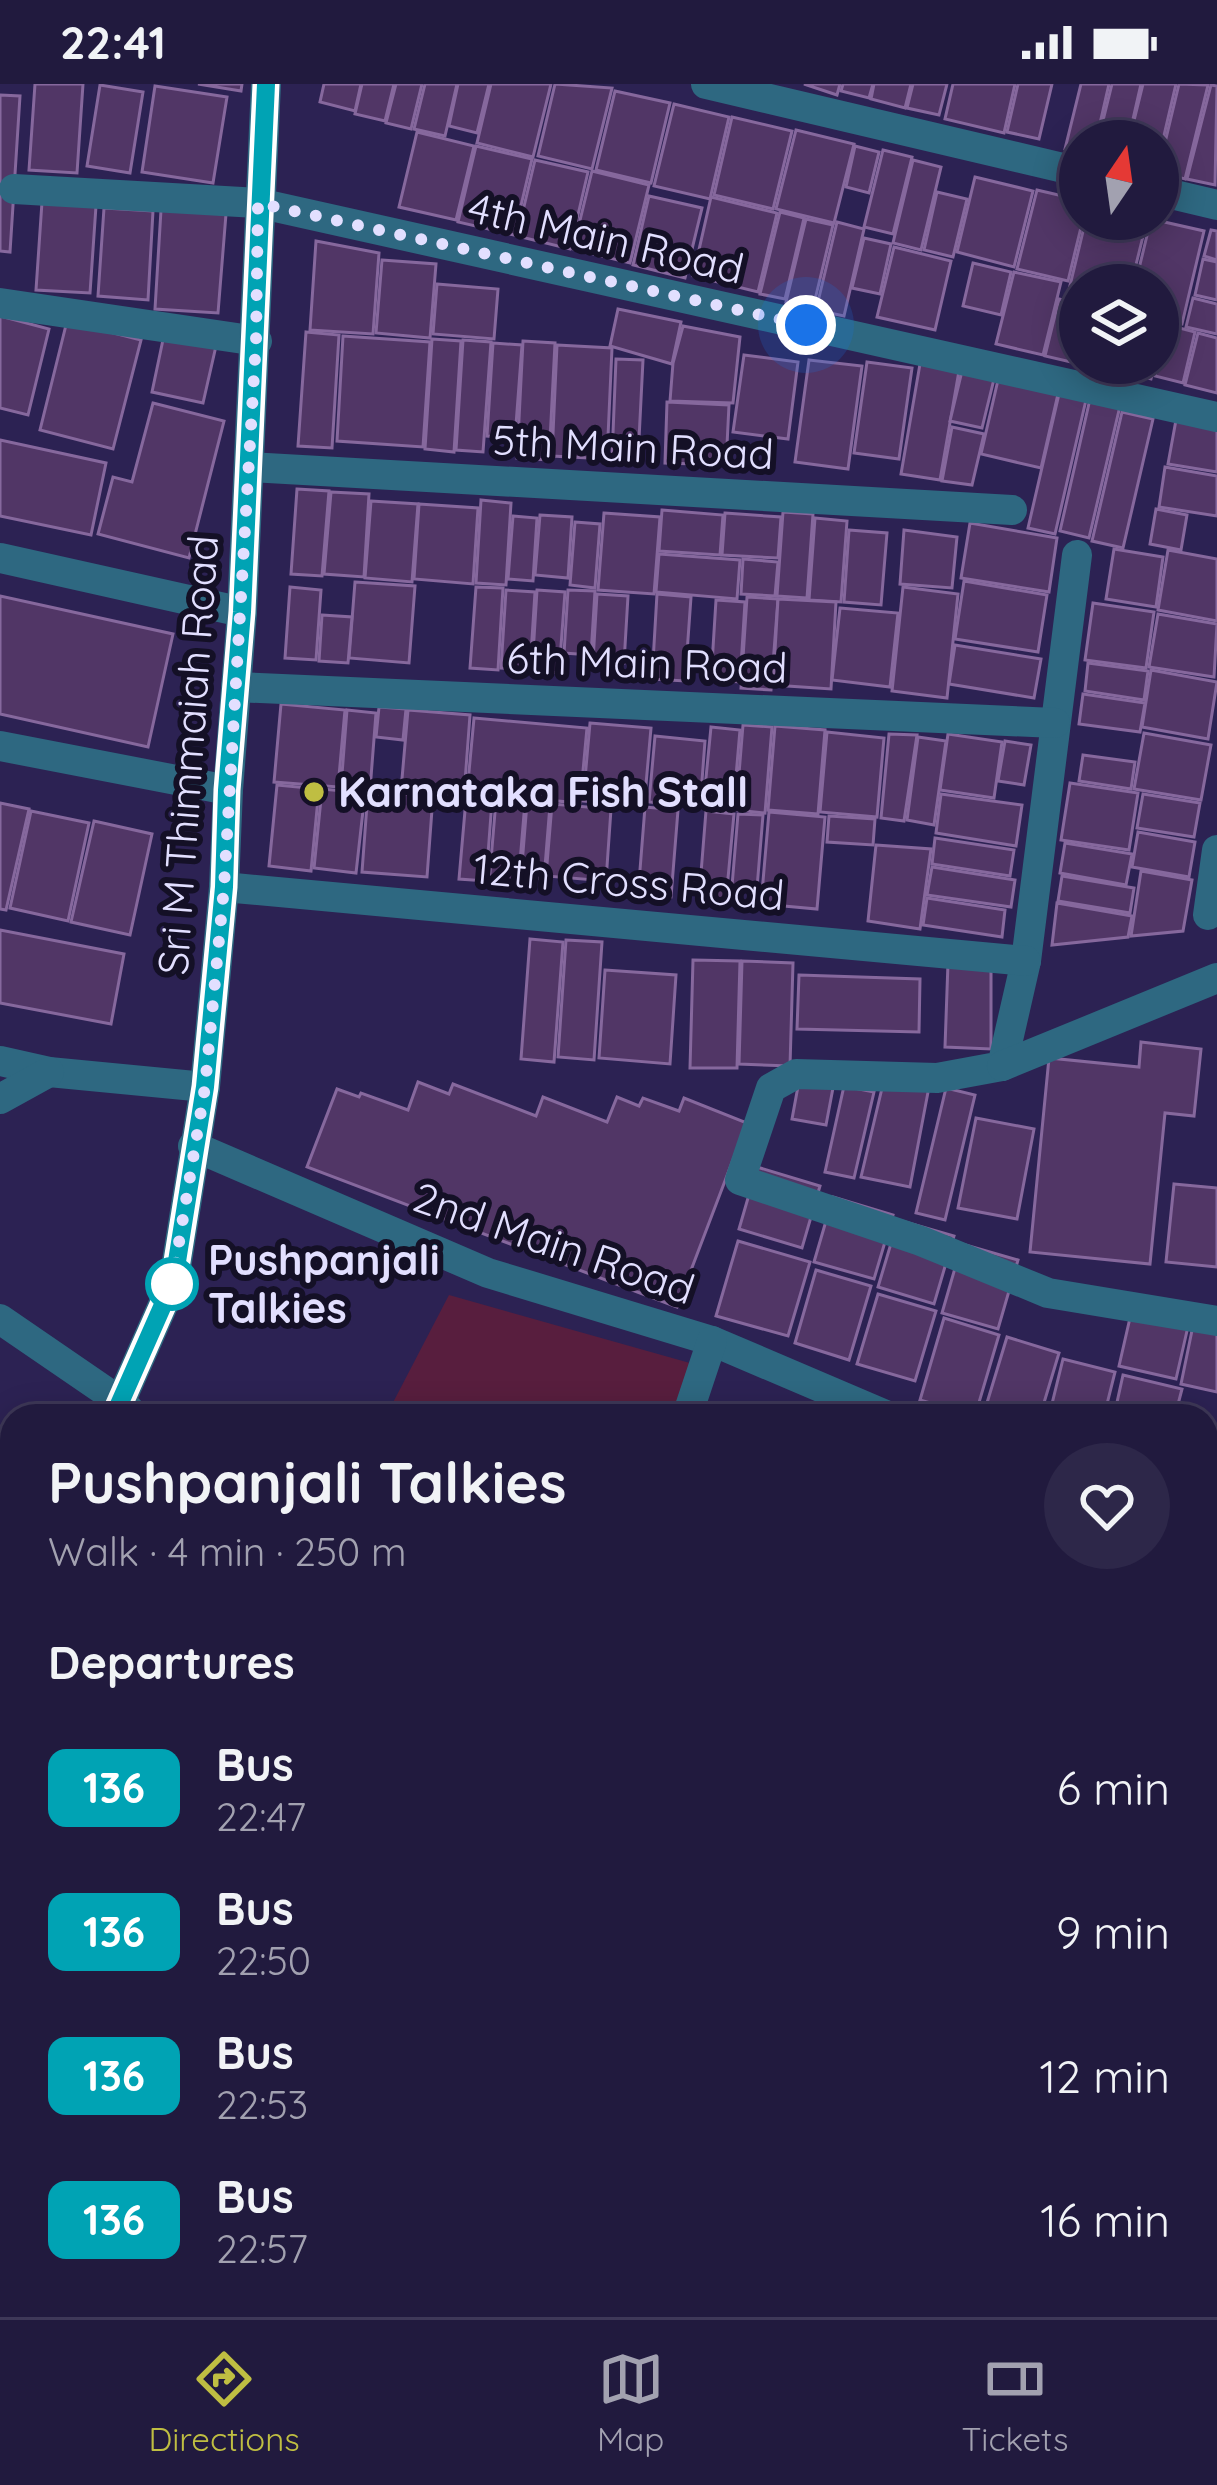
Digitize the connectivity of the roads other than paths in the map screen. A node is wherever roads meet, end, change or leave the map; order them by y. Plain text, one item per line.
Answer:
1 (266, 84) edge
2 (706, 84) edge
3 (1059, 167) edge
4 (14, 189) dead end
5 (1179, 196) edge
6 (258, 203) junction
7 (1217, 205) edge
8 (0, 303) edge
9 (256, 341) junction
10 (1217, 417) edge
11 (250, 467) junction
12 (1012, 511) dead end
13 (1078, 555) dead end
14 (0, 558) edge
15 (242, 612) junction
16 (236, 687) junction
17 (1055, 723) junction
18 (0, 746) edge
19 (227, 790) junction
20 (1217, 850) edge
21 (224, 887) junction
22 (1208, 915) dead end
23 (1026, 961) junction
24 (1217, 978) edge
25 (0, 1060) edge
26 (1002, 1066) junction
27 (49, 1072) junction
28 (205, 1087) junction
29 (0, 1099) edge
30 (193, 1146) junction
31 (0, 1318) edge
32 (1217, 1321) edge
33 (712, 1342) junction
34 (114, 1404) edge
35 (126, 1404) edge
36 (692, 1404) edge
37 (859, 1404) edge

1 - 6 street, Sri M Thimmaiah Road
2 - 3 street
4 - 6 street, 4th Main Road
5 - 7 street
6 - 9 street, Sri M Thimmaiah Road
6 - 10 street, 4th Main Road
8 - 9 street
9 - 11 street, Sri M Thimmaiah Road
11 - 12 street, 5th Main Road
11 - 15 street, Sri M Thimmaiah Road
13 - 17 street
14 - 15 street
15 - 16 street, Sri M Thimmaiah Road
16 - 17 street, 6th Main Road
16 - 19 street, Sri M Thimmaiah Road
17 - 23 street
18 - 19 street
19 - 21 street, Sri M Thimmaiah Road
20 - 22 street
21 - 23 street, 12th Cross Road
21 - 28 street, Sri M Thimmaiah Road
23 - 26 street
24 - 26 street
25 - 27 street
26 - 32 street
27 - 28 street
27 - 29 street
28 - 30 street, Sri M Thimmaiah Road
30 - 33 street, 2nd Main Road
30 - 35 street, Sri M Thimmaiah Road
31 - 34 street
33 - 36 street
33 - 37 street, 2nd Main Road

